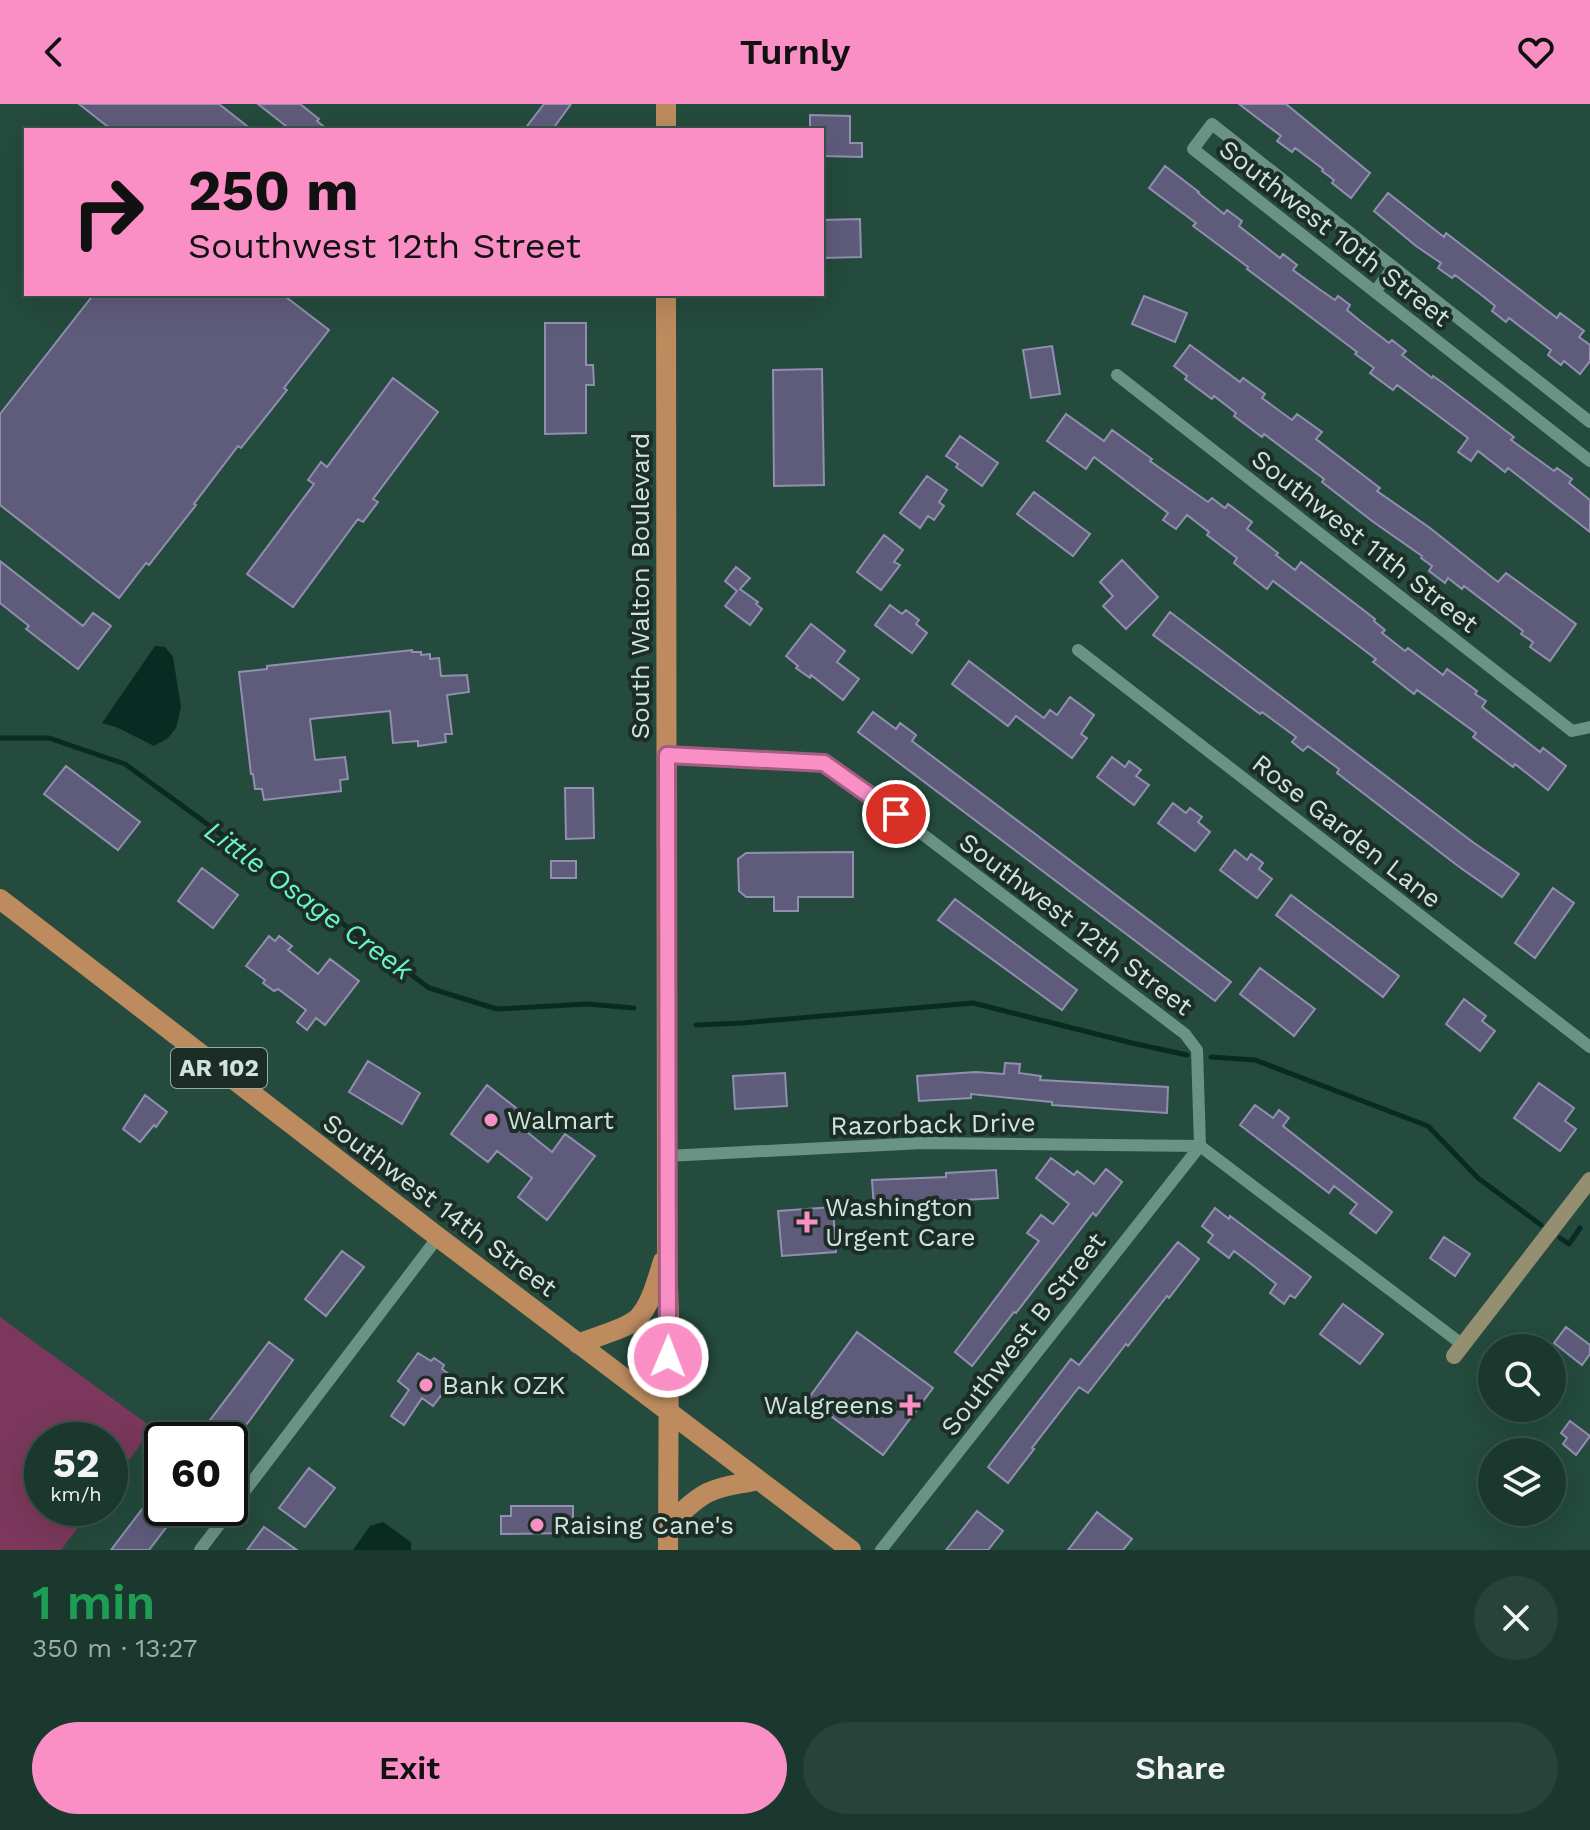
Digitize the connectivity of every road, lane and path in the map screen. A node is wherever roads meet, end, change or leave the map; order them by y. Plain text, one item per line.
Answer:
1 (666, 104) edge
2 (666, 128) edge
3 (1393, 267) junction
4 (1375, 292) junction
5 (666, 296) edge
6 (1117, 375) dead end
7 (1590, 422) edge
8 (1587, 453) edge
9 (1078, 650) dead end
10 (1590, 727) edge
11 (667, 755) junction
12 (0, 899) edge
13 (1590, 1047) edge
14 (1200, 1146) junction
15 (667, 1156) junction
16 (1590, 1180) edge
17 (438, 1237) junction
18 (667, 1251) junction
19 (578, 1344) junction
20 (1459, 1350) joint
21 (667, 1411) junction
22 (758, 1480) junction
23 (667, 1527) junction
24 (200, 1550) edge
25 (668, 1550) edge
26 (851, 1550) edge
27 (881, 1550) edge

1 - 2 main road
3 - 4 street
3 - 4 street, Southwest 10th Street
3 - 7 street, Southwest 10th Street
4 - 8 street, Southwest 10th Street
5 - 11 main road, South Walton Boulevard
6 - 10 street, Southwest 11th Street
9 - 13 street, Rose Garden Lane
11 - 14 street, Southwest 12th Street
11 - 15 main road, South Walton Boulevard
12 - 17 main road, Southwest 14th Street / AR 102
14 - 15 street, Razorback Drive
14 - 20 street
14 - 27 street, Southwest B Street
15 - 18 main road, South Walton Boulevard
16 - 20 street
17 - 19 main road, Southwest 14th Street / AR 102
17 - 24 street
18 - 19 main road
18 - 21 main road, South Walton Boulevard
19 - 21 main road, Southwest 14th Street / AR 102
21 - 22 main road, Southwest 14th Street / AR 102
21 - 23 main road, South Walton Boulevard
22 - 23 main road
22 - 26 main road, Southwest 14th Street / AR 102
23 - 25 main road, South Walton Boulevard

